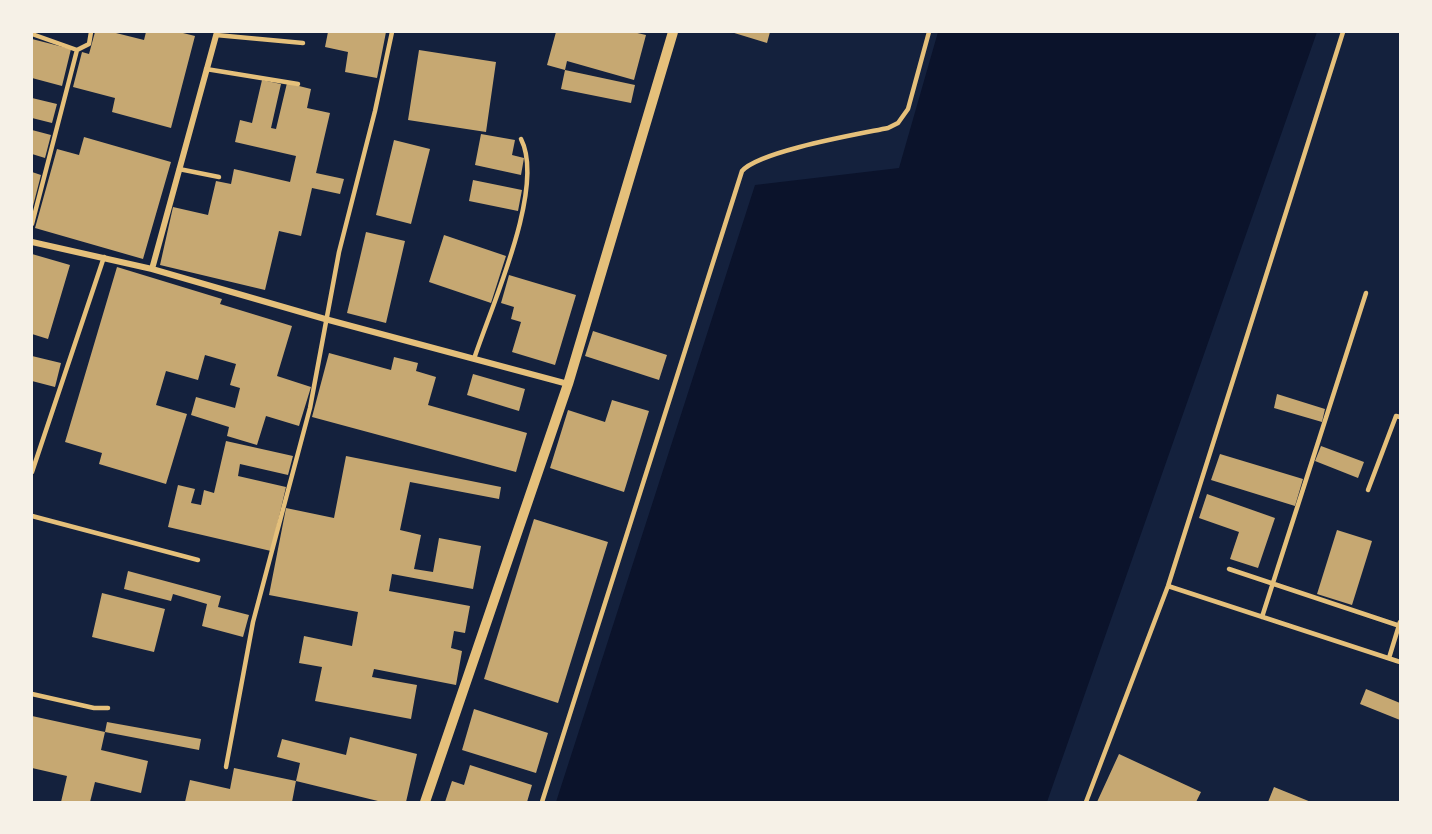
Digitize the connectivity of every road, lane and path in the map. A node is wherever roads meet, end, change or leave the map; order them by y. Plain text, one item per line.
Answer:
1 (92, 32) edge
2 (392, 32) edge
3 (673, 32) edge
4 (929, 32) edge
5 (1343, 32) edge
6 (216, 33) edge
7 (32, 34) edge
8 (303, 43) dead end
9 (77, 50) junction
10 (206, 69) junction
11 (298, 84) dead end
12 (521, 139) dead end
13 (179, 169) junction
14 (219, 177) dead end
15 (32, 224) edge
16 (32, 242) edge
17 (104, 257) junction
18 (152, 269) junction
19 (1366, 293) dead end
20 (325, 319) junction
21 (474, 359) junction
22 (568, 384) junction
23 (1401, 417) edge
24 (32, 472) edge
25 (1368, 490) dead end
26 (32, 516) edge
27 (198, 561) dead end
28 (1229, 568) dead end
29 (1273, 582) junction
30 (1168, 586) junction
31 (1262, 617) junction
32 (1400, 624) edge
33 (1389, 658) junction
34 (1401, 662) edge
35 (32, 694) edge
36 (108, 708) dead end
37 (226, 767) dead end
38 (425, 802) edge
39 (542, 802) edge
40 (1086, 802) edge

1 - 9 lane
2 - 20 lane
3 - 22 street
4 - 39 lane
5 - 30 lane
6 - 8 lane
6 - 10 street
7 - 9 lane
9 - 15 lane
10 - 11 lane
10 - 13 street
12 - 21 lane
13 - 14 lane
13 - 18 street
16 - 17 street
17 - 18 street
17 - 24 lane
18 - 20 street
19 - 29 lane
20 - 21 street
20 - 37 lane
21 - 22 street
22 - 38 street
23 - 25 lane
26 - 27 lane
28 - 29 lane
29 - 31 lane
29 - 32 lane
30 - 31 lane
30 - 40 lane
31 - 33 lane
32 - 33 lane
33 - 34 lane
35 - 36 lane

